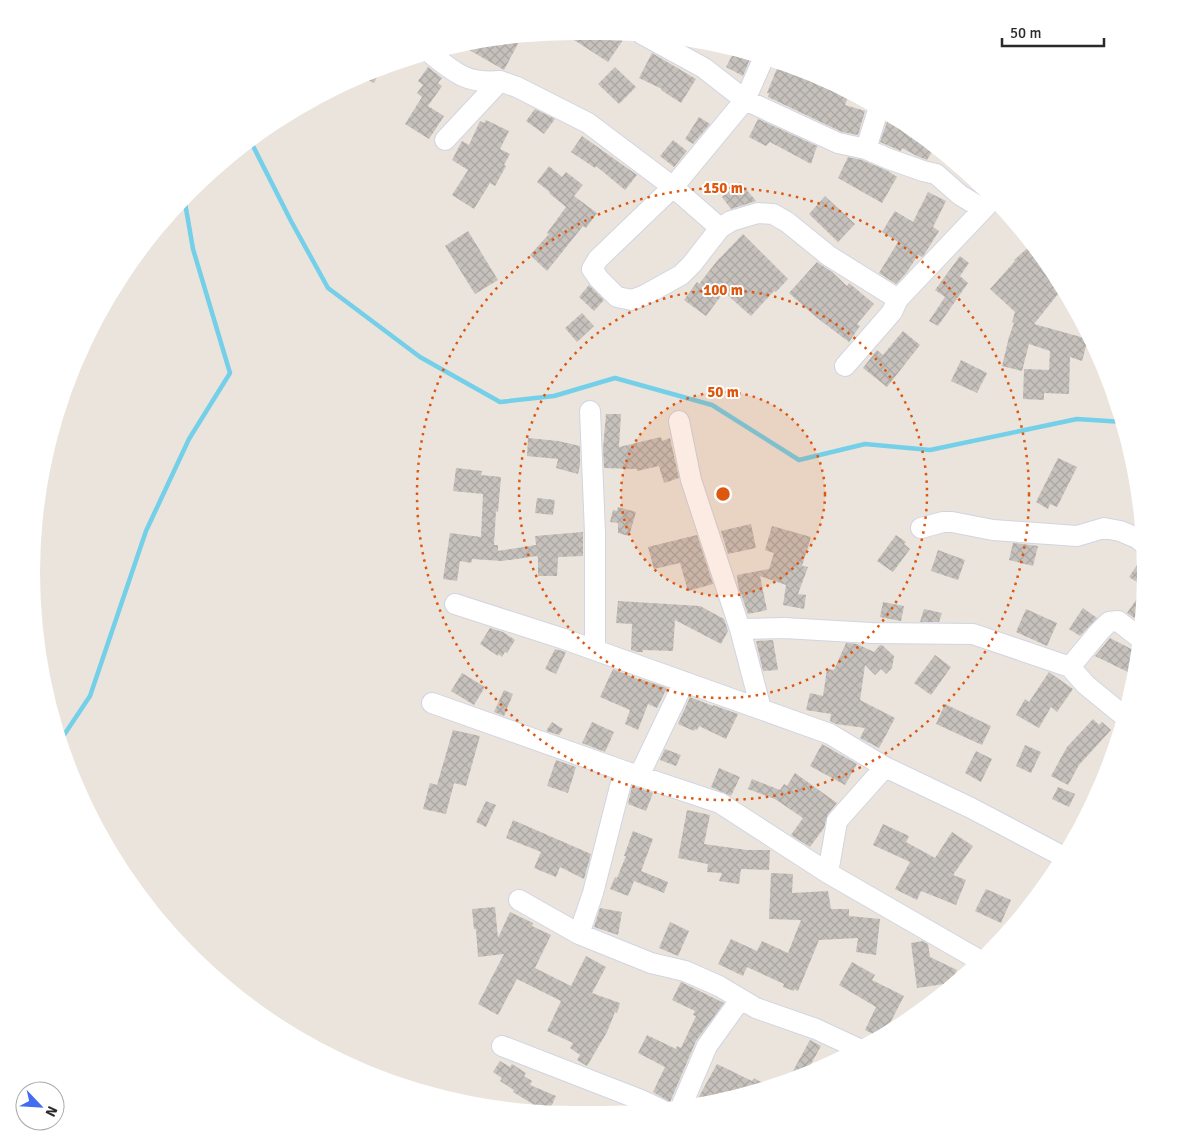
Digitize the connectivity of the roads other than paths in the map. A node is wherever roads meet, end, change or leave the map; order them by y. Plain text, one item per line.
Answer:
1 (659, 43) edge
2 (437, 58) edge
3 (761, 64) edge
4 (500, 81) junction
5 (745, 100) junction
6 (877, 115) edge
7 (445, 140) dead end
8 (866, 149) junction
9 (673, 186) junction
10 (988, 204) edge
11 (720, 228) junction
12 (898, 299) junction
13 (845, 366) dead end
14 (590, 412) dead end
15 (679, 421) dead end
16 (921, 528) dead end
17 (1136, 538) edge
18 (455, 604) dead end
19 (740, 629) junction
20 (1133, 633) edge
21 (595, 650) junction
22 (1070, 667) junction
23 (684, 682) junction
24 (432, 703) dead end
25 (761, 709) junction
26 (1119, 712) edge
27 (885, 767) junction
28 (632, 774) junction
29 (1057, 853) edge
30 (828, 873) junction
31 (519, 900) dead end
32 (580, 934) junction
33 (974, 957) edge
34 (740, 1000) junction
35 (851, 1045) edge
36 (502, 1046) dead end
37 (684, 1100) edge
38 (649, 1104) edge

1 - 5 street
2 - 4 street
3 - 5 street
4 - 7 street
4 - 9 street
5 - 8 street
5 - 9 street
6 - 8 street
8 - 10 street
9 - 11 street
9 - 11 street
10 - 12 street
11 - 12 street
12 - 13 street
14 - 21 street
15 - 19 street
16 - 17 street
18 - 21 street
19 - 22 street
19 - 25 street
20 - 22 street
21 - 23 street
22 - 26 street
23 - 25 street
23 - 28 street
24 - 28 street
25 - 27 street
27 - 29 street
27 - 30 street
28 - 30 street
28 - 32 street
30 - 33 street
31 - 32 street
32 - 34 street
34 - 35 street
34 - 37 street
36 - 38 street

